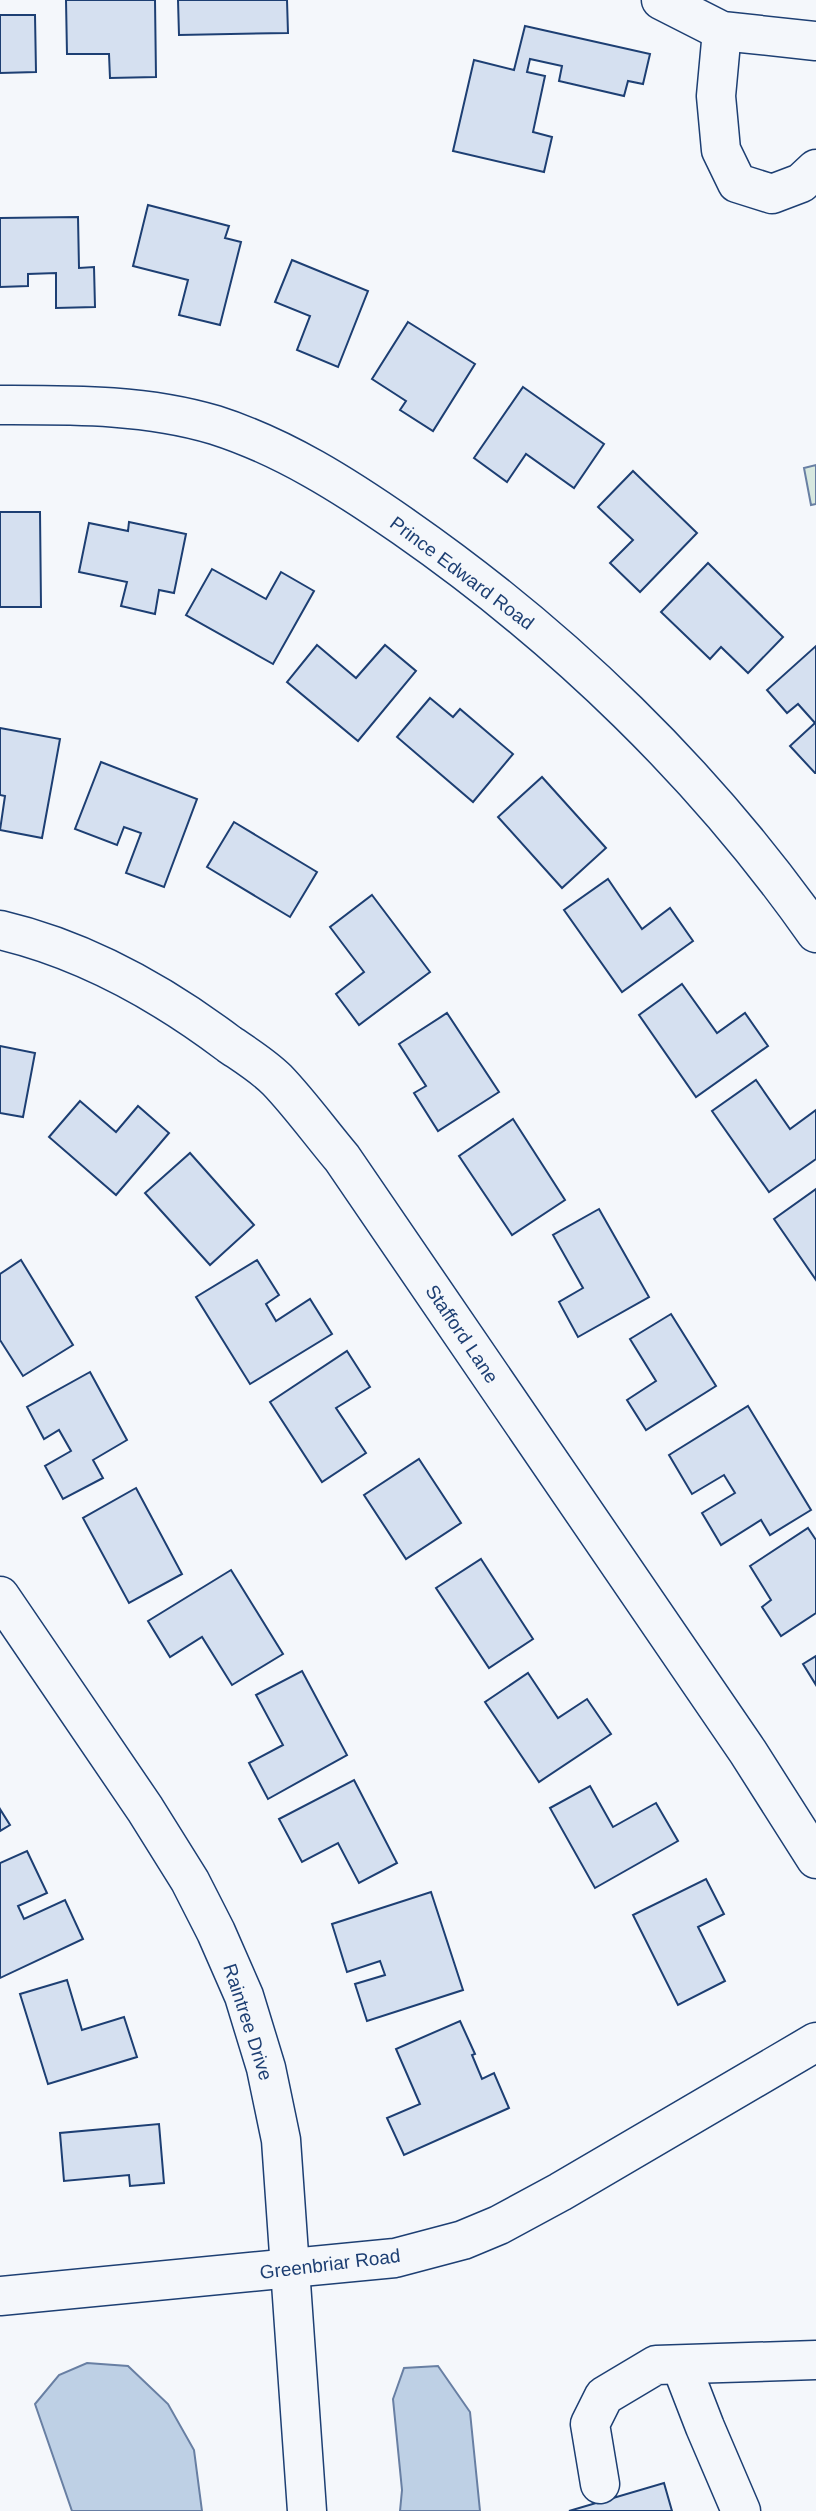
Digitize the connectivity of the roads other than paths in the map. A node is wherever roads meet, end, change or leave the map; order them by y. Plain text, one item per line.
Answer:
1 (661, 0) edge
2 (722, 31) junction
3 (816, 41) edge
4 (816, 169) edge
5 (0, 405) edge
6 (0, 930) edge
7 (816, 933) edge
8 (0, 1596) edge
9 (816, 1859) edge
10 (816, 2042) edge
11 (292, 2269) junction
12 (0, 2296) edge
13 (816, 2360) edge
14 (681, 2365) junction
15 (600, 2484) dead end
16 (743, 2509) edge
17 (307, 2511) edge

1 - 2 street
2 - 3 street
2 - 4 street
5 - 7 street, Prince Edward Road
6 - 9 street, Stafford Lane
8 - 11 street, Raintree Drive
10 - 11 street, Greenbriar Road
11 - 12 street, Greenbriar Road
11 - 17 street, Raintree Drive
13 - 14 street
14 - 15 street
14 - 16 street

